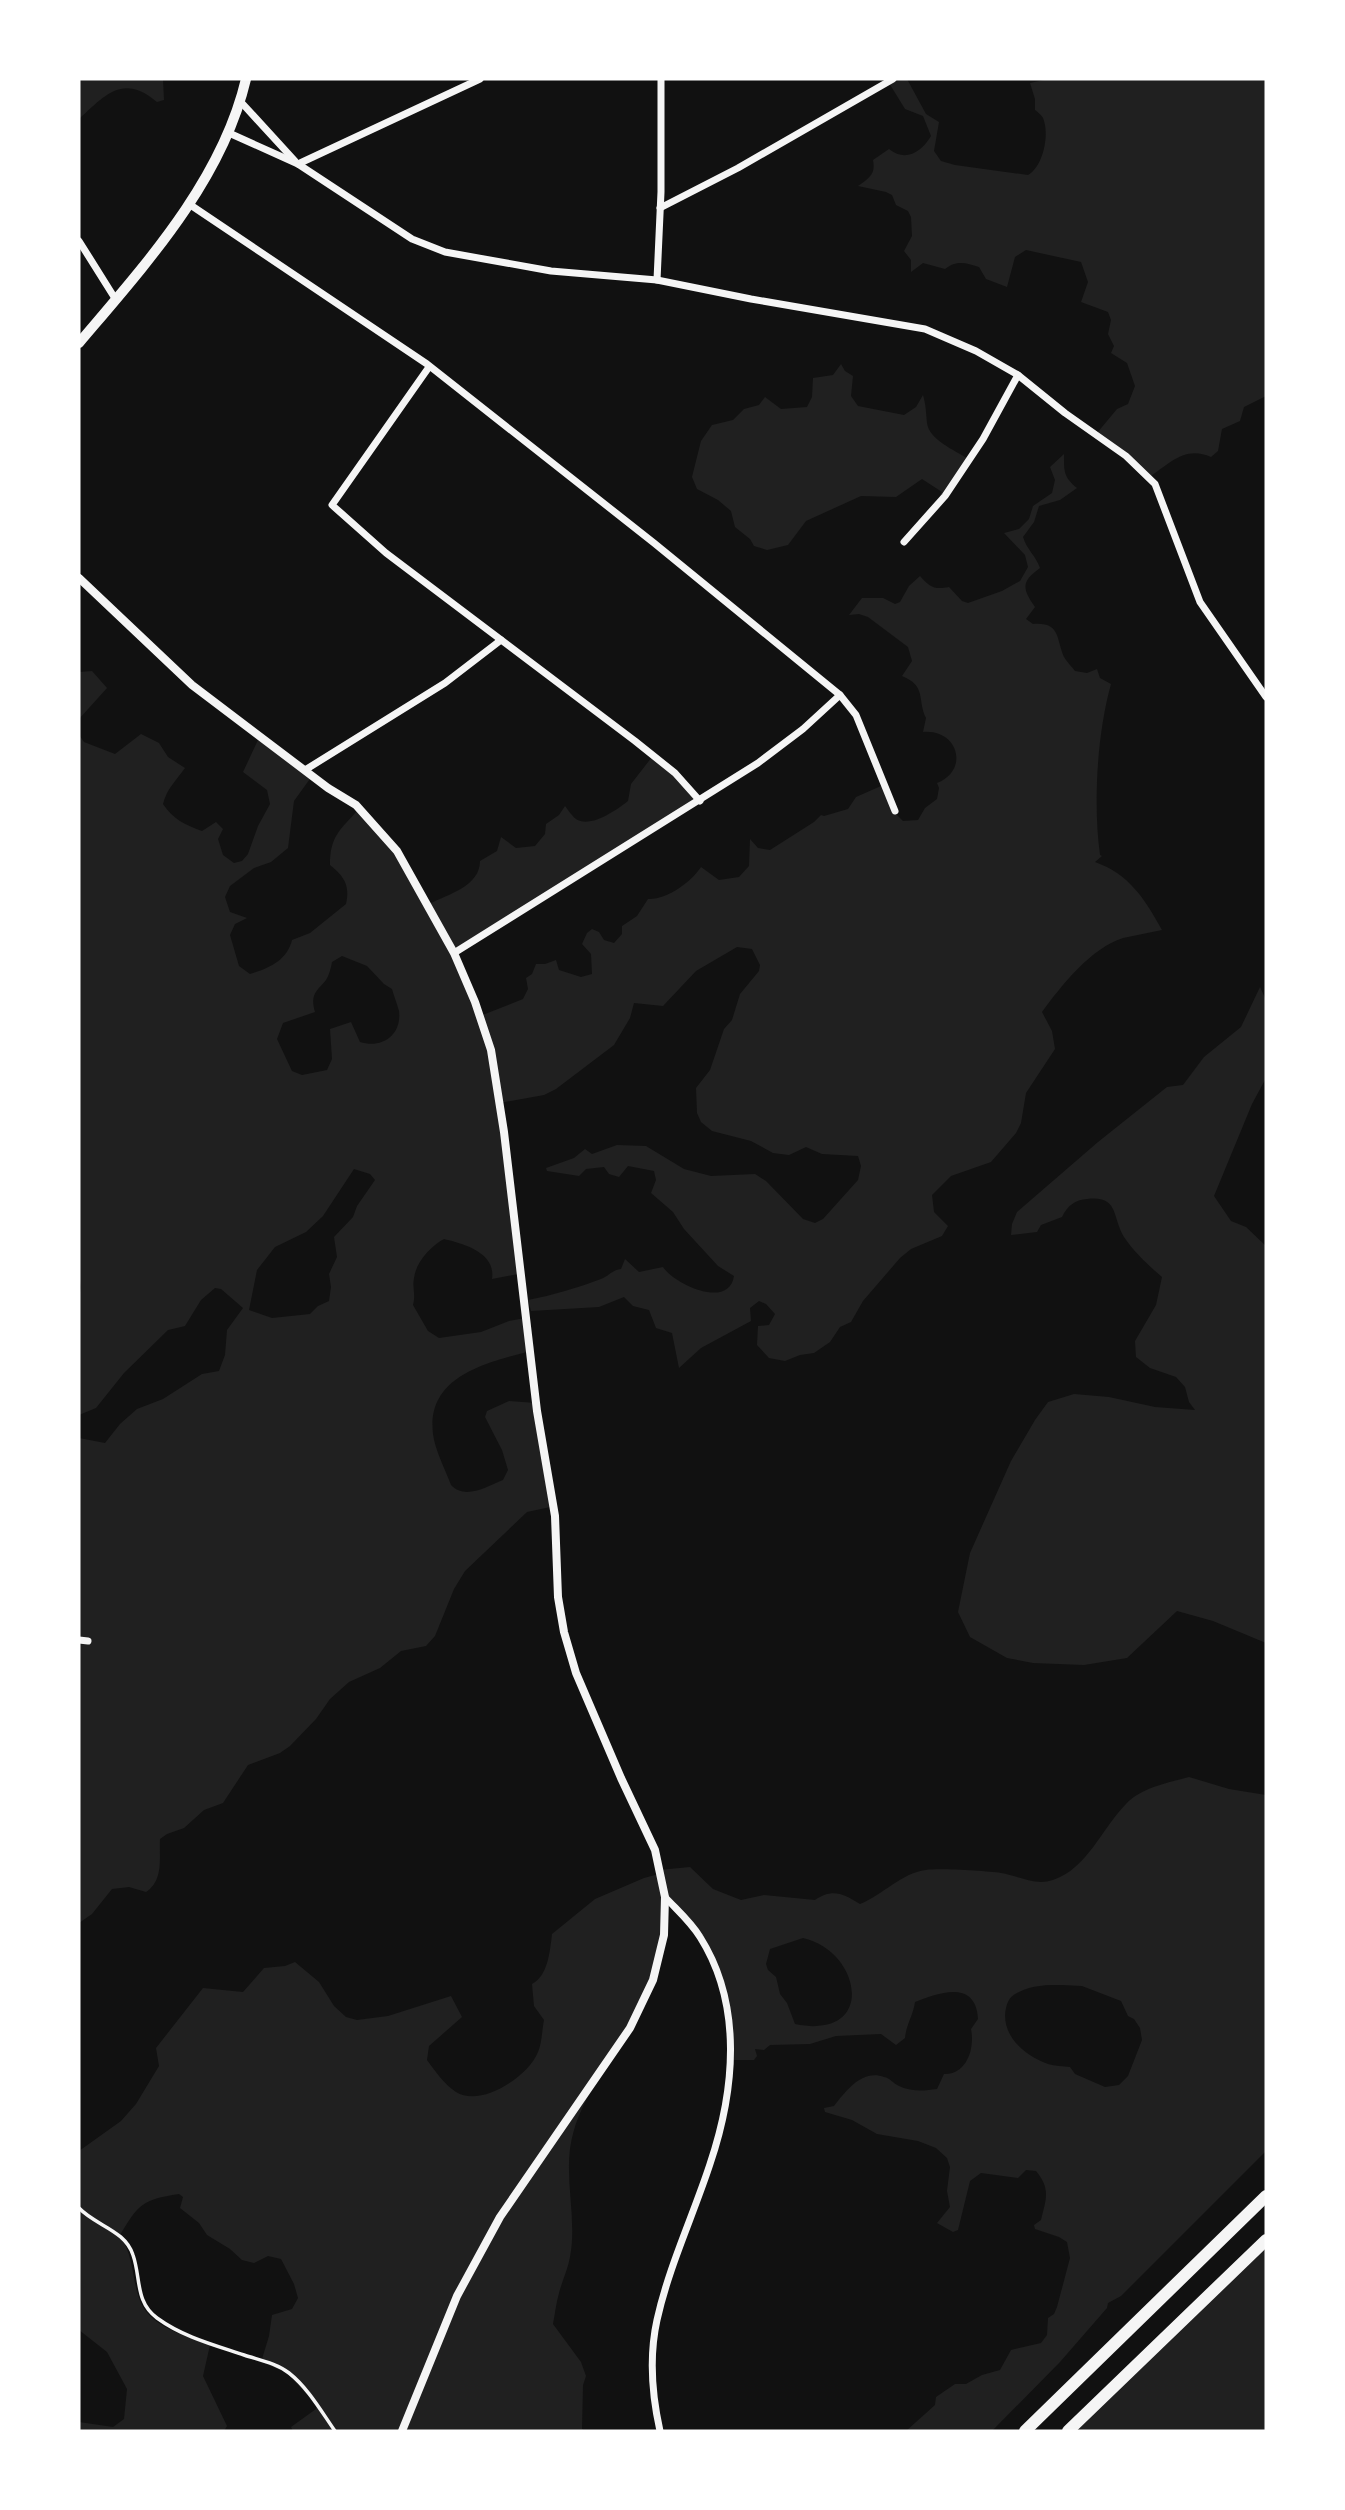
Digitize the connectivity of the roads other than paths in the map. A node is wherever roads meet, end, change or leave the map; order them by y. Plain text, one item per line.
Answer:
1 (246, 79) edge
2 (480, 79) edge
3 (661, 79) edge
4 (893, 79) edge
5 (240, 101) junction
6 (229, 133) junction
7 (298, 164) junction
8 (188, 204) junction
9 (660, 208) junction
10 (79, 241) edge
11 (657, 281) junction
12 (116, 300) junction
13 (79, 343) edge
14 (429, 367) junction
15 (1017, 375) junction
16 (904, 542) dead end
17 (79, 578) edge
18 (501, 640) junction
19 (840, 695) junction
20 (1266, 696) edge
21 (305, 770) junction
22 (700, 801) junction
23 (895, 811) dead end
24 (454, 953) junction
25 (79, 1640) edge
26 (88, 1642) dead end
27 (665, 1897) junction
28 (1266, 2196) edge
29 (79, 2208) edge
30 (1266, 2240) edge
31 (335, 2431) edge
32 (402, 2431) edge
33 (660, 2431) edge
34 (1024, 2431) edge
35 (1068, 2431) edge

1 - 5 main road
2 - 7 street
3 - 9 street
4 - 9 street
5 - 6 main road
5 - 7 street
6 - 7 street
6 - 8 main road
7 - 11 street
8 - 12 main road
8 - 14 street
9 - 11 street
10 - 12 street
11 - 15 street
12 - 13 main road
14 - 18 street
14 - 19 street
15 - 16 street
15 - 20 street
17 - 21 street
18 - 21 street
18 - 22 street
19 - 22 street
19 - 23 street
21 - 24 street
22 - 24 street
24 - 27 street
25 - 26 street
27 - 32 street
27 - 33 street
28 - 34 highway
29 - 31 lane
30 - 35 highway

